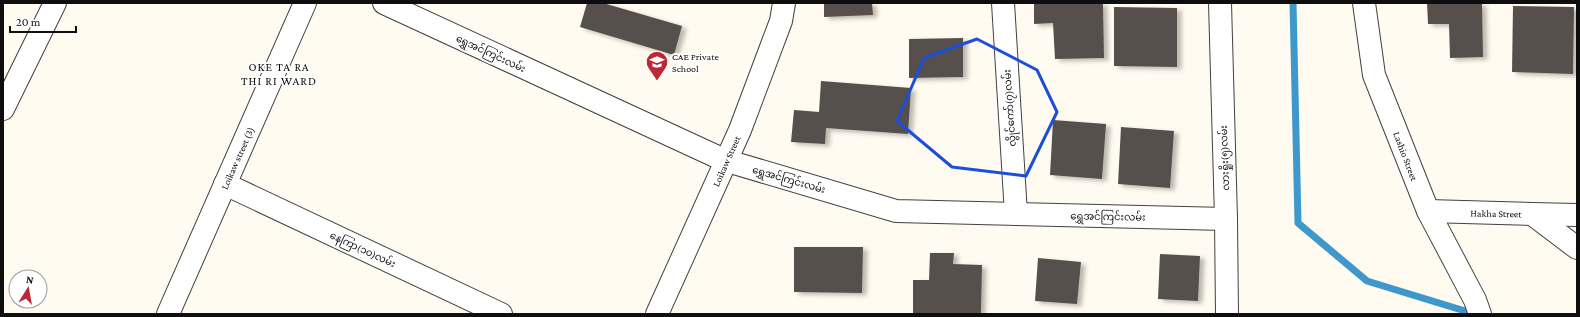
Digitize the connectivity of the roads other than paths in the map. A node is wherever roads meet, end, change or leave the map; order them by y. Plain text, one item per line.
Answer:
1 (55, 3) edge
2 (305, 3) edge
3 (384, 3) edge
4 (784, 3) edge
5 (1003, 3) edge
6 (1220, 3) edge
7 (1364, 3) edge
8 (3, 109) edge
9 (726, 161) junction
10 (225, 184) junction
11 (1428, 211) junction
12 (1016, 214) junction
13 (1532, 214) junction
14 (1577, 215) edge
15 (1226, 219) junction
16 (1577, 248) edge
17 (1477, 307) edge
18 (168, 314) edge
19 (501, 314) edge
20 (657, 314) edge
21 (1227, 314) edge

1 - 8 street
2 - 10 street, Loikaw street (3)
3 - 9 street, ရွှေအင်ကြင်းလမ်း
4 - 9 street, Loikaw Street
5 - 12 street, လွိုင်ကော်(၇)လမ်း
6 - 15 street, လားရှိုး(၅)လမ်း
7 - 11 street, Lashio Street
9 - 12 street, ရွှေအင်ကြင်းလမ်း
9 - 20 street, Loikaw Street
10 - 18 street, Loikaw street (3)
10 - 19 street, နေကြာ(၁၀)လမ်း
11 - 13 street, Hakha Street
11 - 17 street, Lashio Street
12 - 15 street, ရွှေအင်ကြင်းလမ်း
13 - 14 street
13 - 16 street, Hakha Street
15 - 21 street, လားရှိုး(၅)လမ်း

